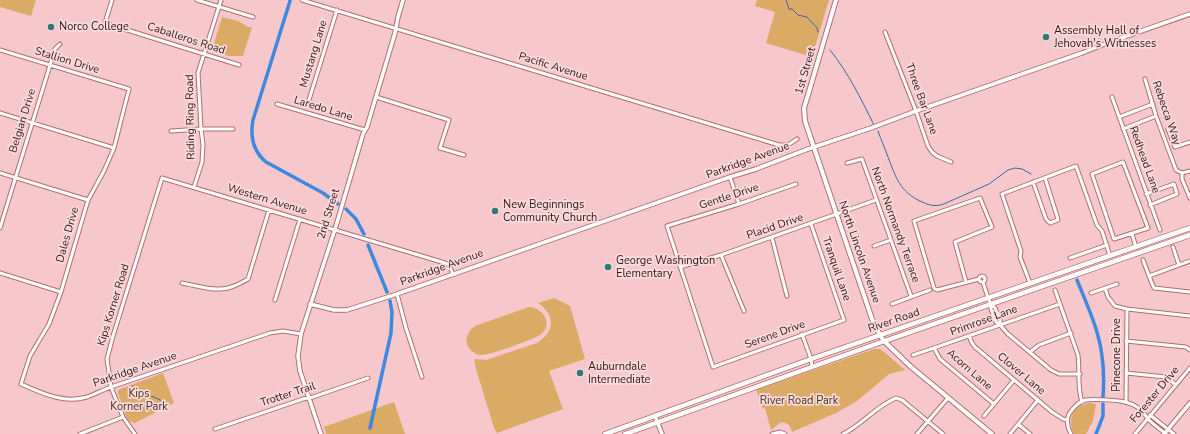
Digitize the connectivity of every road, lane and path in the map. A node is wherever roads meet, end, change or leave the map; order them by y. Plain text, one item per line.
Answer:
1 (112, 0) edge
2 (197, 0) edge
3 (221, 0) edge
4 (302, 0) edge
5 (403, 0) edge
6 (836, 0) edge
7 (219, 7) junction
8 (337, 10) junction
9 (1190, 14) edge
10 (253, 17) dead end
11 (396, 29) junction
12 (886, 32) dead end
13 (60, 44) dead end
14 (0, 50) edge
15 (204, 54) junction
16 (50, 65) junction
17 (239, 65) dead end
18 (1145, 79) dead end
19 (129, 89) joint
20 (376, 97) junction
21 (1112, 97) dead end
22 (308, 103) dead end
23 (277, 104) dead end
24 (1153, 104) junction
25 (916, 111) junction
26 (0, 113) edge
27 (1156, 116) junction
28 (1119, 117) junction
29 (32, 123) junction
30 (201, 129) junction
31 (233, 129) dead end
32 (1123, 129) junction
33 (1168, 129) dead end
34 (365, 130) junction
35 (171, 132) dead end
36 (798, 140) dead end
37 (1190, 142) edge
38 (813, 147) junction
39 (114, 148) junction
40 (464, 155) dead end
41 (950, 162) dead end
42 (847, 163) dead end
43 (1190, 171) edge
44 (0, 173) edge
45 (1182, 174) junction
46 (730, 177) junction
47 (15, 178) junction
48 (162, 178) joint
49 (1045, 178) junction
50 (1033, 182) junction
51 (796, 184) dead end
52 (194, 187) junction
53 (1146, 194) junction
54 (1190, 198) edge
55 (88, 200) junction
56 (876, 200) junction
57 (739, 204) junction
58 (1150, 205) junction
59 (269, 210) junction
60 (837, 215) junction
61 (300, 219) junction
62 (811, 224) junction
63 (0, 228) edge
64 (1190, 228) edge
65 (334, 229) junction
66 (1160, 230) dead end
67 (1132, 234) junction
68 (1190, 235) edge
69 (772, 238) junction
70 (891, 240) junction
71 (1107, 245) junction
72 (874, 246) dead end
73 (1136, 247) junction
74 (1173, 247) dead end
75 (721, 255) junction
76 (1110, 256) junction
77 (1070, 258) dead end
78 (1142, 260) dead end
79 (1190, 261) edge
80 (1179, 265) junction
81 (680, 267) junction
82 (0, 273) edge
83 (453, 274) junction
84 (1149, 276) junction
85 (966, 282) junction
86 (182, 283) dead end
87 (1030, 283) junction
88 (1117, 284) dead end
89 (1105, 288) junction
90 (930, 290) dead end
91 (1056, 290) dead end
92 (61, 292) junction
93 (1190, 292) edge
94 (1091, 293) dead end
95 (397, 294) junction
96 (787, 296) dead end
97 (911, 296) junction
98 (988, 298) junction
99 (275, 300) dead end
100 (310, 304) junction
101 (892, 304) dead end
102 (991, 304) junction
103 (1060, 304) junction
104 (1127, 309) junction
105 (744, 311) dead end
106 (1190, 316) edge
107 (844, 320) joint
108 (1000, 325) junction
109 (1070, 333) junction
110 (301, 334) junction
111 (802, 334) junction
112 (880, 336) junction
113 (969, 336) junction
114 (884, 341) junction
115 (1126, 341) junction
116 (934, 348) junction
117 (1190, 350) edge
118 (1030, 352) junction
119 (913, 355) dead end
120 (811, 359) junction
121 (812, 367) junction
122 (1190, 368) edge
123 (1126, 373) junction
124 (1080, 374) junction
125 (422, 377) dead end
126 (368, 378) dead end
127 (1014, 380) junction
128 (21, 384) joint
129 (1176, 384) junction
130 (110, 387) junction
131 (309, 397) junction
132 (948, 398) junction
133 (1038, 400) junction
134 (1082, 402) junction
135 (1126, 402) junction
136 (1190, 403) edge
137 (994, 404) junction
138 (655, 416) junction
139 (984, 416) dead end
140 (122, 417) junction
141 (1149, 417) junction
142 (1067, 420) junction
143 (657, 422) junction
144 (928, 422) junction
145 (1018, 424) junction
146 (1168, 429) junction
147 (215, 430) dead end
148 (80, 434) edge
149 (135, 434) edge
150 (322, 434) edge
151 (605, 434) edge
152 (625, 434) edge
153 (662, 434) edge
154 (772, 434) edge
155 (786, 434) edge
156 (843, 434) edge
157 (917, 434) edge
158 (943, 434) edge
159 (992, 434) edge
160 (1010, 434) edge
161 (1030, 434) edge
162 (1071, 434) edge
163 (1135, 434) edge
164 (1165, 434) edge
165 (1174, 434) edge

1 - 15 street, Caballeros Road
2 - 7 street
3 - 7 street, Riding Ring Road
4 - 8 street, Pacific Avenue
5 - 11 street, 2nd Street
6 - 38 main road, 1st Street
7 - 10 street
7 - 15 street, Riding Ring Road
8 - 11 street, Pacific Avenue
8 - 22 street, Mustang Lane
9 - 25 street, Parkridge Avenue
11 - 20 street, 2nd Street
11 - 36 street, Pacific Avenue
12 - 25 street, Three Bar Lane
13 - 16 street, Belgian Drive
14 - 16 street, Stallion Drive
15 - 17 street, Caballeros Road
15 - 30 street, Riding Ring Road
16 - 19 street, Stallion Drive
16 - 29 street, Belgian Drive
18 - 24 street, Rebecca Way
19 - 39 street, Dales Drive
20 - 34 street, 2nd Street
20 - 40 street
21 - 28 street, Redhead Lane
23 - 34 street, Laredo Lane
24 - 27 street, Rebecca Way
24 - 28 street
25 - 38 street, Parkridge Avenue
25 - 41 street, Three Bar Lane
26 - 29 street
27 - 32 street
27 - 45 street, Rebecca Way
28 - 32 street, Redhead Lane
29 - 39 street
29 - 47 street, Belgian Drive
30 - 31 street
30 - 35 street
30 - 52 street, Riding Ring Road
32 - 53 street, Redhead Lane
33 - 37 street
34 - 65 street, 2nd Street
38 - 46 street, Parkridge Avenue
38 - 60 main road, North Lincoln Avenue
39 - 55 street, Dales Drive
42 - 56 street, North Normandy Terrace
43 - 45 street
44 - 47 street
45 - 54 street
46 - 57 street
46 - 83 street, Parkridge Avenue
47 - 55 street
47 - 63 street, Belgian Drive
48 - 52 street, Western Avenue
48 - 130 street, Kips Korner Road
49 - 50 street
49 - 50 street
49 - 71 street
50 - 87 street
51 - 57 street, Gentle Drive
52 - 59 street, Western Avenue
53 - 58 street, Redhead Lane
53 - 58 street
55 - 92 street, Dales Drive
56 - 60 street, Placid Drive
56 - 70 street, North Normandy Terrace
57 - 81 street, Gentle Drive
58 - 66 street, Redhead Lane
59 - 61 street, Western Avenue
59 - 86 street
60 - 62 street, Placid Drive
60 - 112 main road, North Lincoln Avenue
61 - 65 street, Western Avenue
61 - 99 street
62 - 69 street, Placid Drive
62 - 107 street, Tranquil Lane
64 - 73 main road, River Road
65 - 83 street, Western Avenue
65 - 100 street, 2nd Street
67 - 67 street
67 - 73 street
68 - 102 main road, River Road
69 - 75 street, Placid Drive
69 - 96 street
70 - 72 street
70 - 97 street, North Normandy Terrace
71 - 76 street
71 - 77 street
73 - 76 main road, River Road
74 - 80 street
75 - 81 street, Placid Drive
75 - 105 street
76 - 87 main road, River Road
78 - 84 street
79 - 80 street
80 - 84 street
81 - 111 street, Serene Drive
82 - 92 street
83 - 95 street, Parkridge Avenue
84 - 93 street
85 - 85 street
85 - 98 street
87 - 98 main road, River Road
88 - 89 street
89 - 94 street
89 - 104 street
90 - 97 street
91 - 103 street
92 - 128 street, Dales Drive
95 - 100 street, Parkridge Avenue
95 - 125 street
97 - 101 street
98 - 102 street
98 - 112 main road, River Road
100 - 110 street, 2nd Street
102 - 108 street
102 - 114 main road, River Road
103 - 108 street, Primrose Lane
103 - 109 street
104 - 106 street
104 - 115 street, Pinecone Drive
107 - 111 street, Serene Drive
108 - 113 street, Primrose Lane
108 - 118 street
109 - 118 street
109 - 124 street
110 - 130 street, Parkridge Avenue
110 - 131 street, 2nd Street
111 - 120 street
112 - 114 main road, North Lincoln Avenue
112 - 120 main road, River Road
113 - 116 street, Primrose Lane
113 - 127 street, Clover Lane
114 - 121 main road, River Road
114 - 132 main road, North Lincoln Avenue
115 - 117 street
115 - 123 street, Pinecone Drive
116 - 119 street, Primrose Lane
116 - 137 street, Acorn Lane
118 - 124 street
120 - 121 street
120 - 138 main road, River Road
121 - 143 main road, River Road
122 - 129 street, Forester Drive
123 - 129 street
123 - 135 street, Pinecone Drive
124 - 134 street
126 - 131 street, Trotter Trail
127 - 133 street, Clover Lane
127 - 137 street
128 - 130 street, Parkridge Avenue
129 - 141 street, Forester Drive
130 - 140 street, Kips Korner Road
131 - 147 street, Trotter Trail
131 - 150 street, 2nd Street
132 - 144 street
132 - 159 main road, North Lincoln Avenue
133 - 142 street, Clover Lane
133 - 145 street
134 - 135 street
134 - 142 street
135 - 141 street
136 - 146 street
137 - 139 street
138 - 143 street
138 - 151 main road, River Road
140 - 148 street
140 - 149 street, Kips Korner Road
141 - 146 street
141 - 163 street, Forester Drive
141 - 164 street
142 - 162 street
143 - 152 main road, River Road
143 - 153 street
144 - 156 street
144 - 157 street
144 - 158 street
145 - 160 street
145 - 161 street
146 - 164 street
146 - 165 street
154 - 155 street

